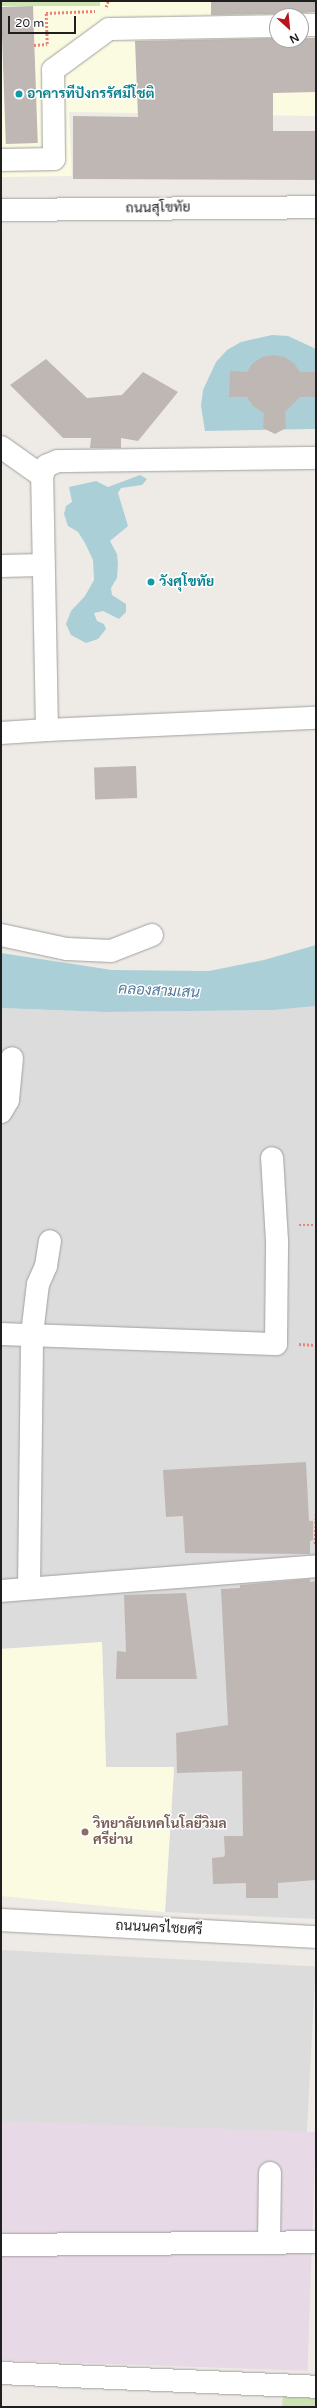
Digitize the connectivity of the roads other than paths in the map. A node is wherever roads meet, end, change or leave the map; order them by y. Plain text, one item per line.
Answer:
1 (269, 26) edge
2 (1, 160) edge
3 (316, 207) edge
4 (1, 210) edge
5 (1, 446) edge
6 (316, 458) edge
7 (42, 476) junction
8 (43, 565) junction
9 (1, 566) edge
10 (316, 718) edge
11 (46, 730) junction
12 (1, 733) edge
13 (1, 935) edge
14 (152, 935) dead end
15 (12, 1058) dead end
16 (1, 1112) edge
17 (272, 1158) dead end
18 (50, 1242) dead end
19 (1, 1334) edge
20 (32, 1334) junction
21 (315, 1567) edge
22 (29, 1588) junction
23 (1, 1591) edge
24 (1, 1920) edge
25 (316, 1937) edge
26 (270, 2173) dead end
27 (316, 2242) edge
28 (269, 2243) junction
29 (1, 2245) edge
30 (1, 2373) edge
31 (316, 2387) edge

1 - 2 street
3 - 4 street, ถนนสุโขทัย
5 - 7 street
6 - 7 street
7 - 8 street
8 - 9 street
8 - 11 street
10 - 11 street
11 - 12 street
13 - 14 street
15 - 16 street
17 - 20 street
18 - 20 street
19 - 20 street
20 - 22 street
21 - 22 street
22 - 23 street
24 - 25 street, ถนนนครไชยศรี
26 - 28 street
27 - 28 street
28 - 29 street
30 - 31 street

